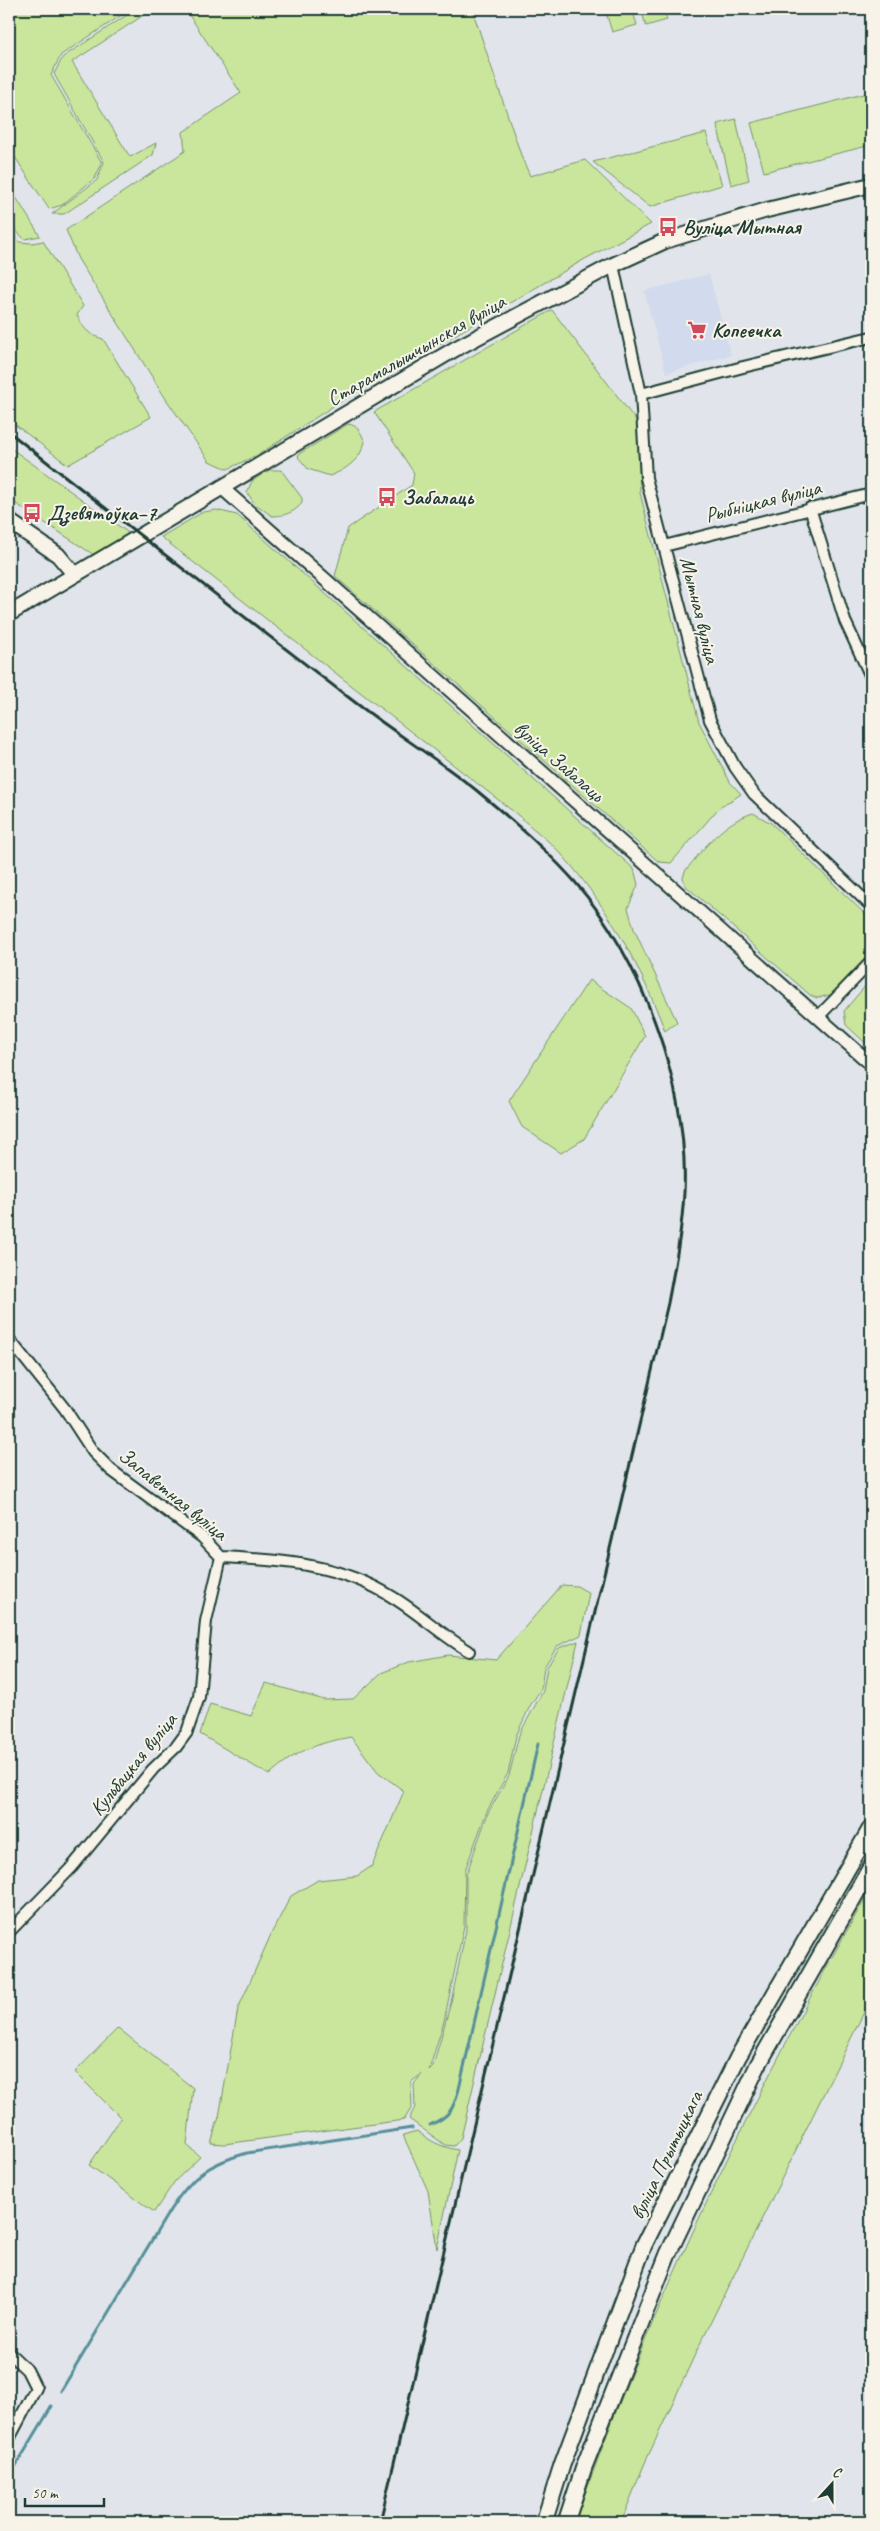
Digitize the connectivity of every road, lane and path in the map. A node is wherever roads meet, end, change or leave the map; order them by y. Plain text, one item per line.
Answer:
1 (871, 185) edge
2 (613, 265) junction
3 (871, 337) edge
4 (640, 394) junction
5 (222, 487) junction
6 (871, 494) edge
7 (810, 508) junction
8 (9, 521) edge
9 (664, 546) junction
10 (74, 574) junction
11 (9, 614) edge
12 (871, 677) edge
13 (871, 906) edge
14 (871, 962) edge
15 (819, 1016) junction
16 (871, 1064) edge
17 (9, 1338) edge
18 (221, 1557) junction
19 (469, 1652) dead end
20 (871, 1828) edge
21 (871, 1867) edge
22 (9, 1932) edge
23 (9, 2354) edge
24 (9, 2439) edge
25 (544, 2522) edge
26 (566, 2522) edge

1 - 2 main road, Старамалышчынская вуліца
2 - 4 street, Мытная вуліца
2 - 5 main road, Старамалышчынская вуліца
3 - 4 street
4 - 9 street, Мытная вуліца
5 - 10 main road, Старамалышчынская вуліца
5 - 15 street, вуліца Забалаць
6 - 7 street, Рыбніцкая вуліца
7 - 9 street, Рыбніцкая вуліца
7 - 12 street
8 - 10 main road
9 - 13 street, Мытная вуліца
10 - 11 main road, Старамалышчынская вуліца
14 - 15 street
15 - 16 street, вуліца Забалаць
17 - 18 street, Запаветная вуліца
18 - 19 street, Запаветная вуліца
18 - 22 street, Кульбацкая вуліца
20 - 25 main road, вуліца Прытыцкага
21 - 26 main road, вуліца Прытыцкага
23 - 24 street

